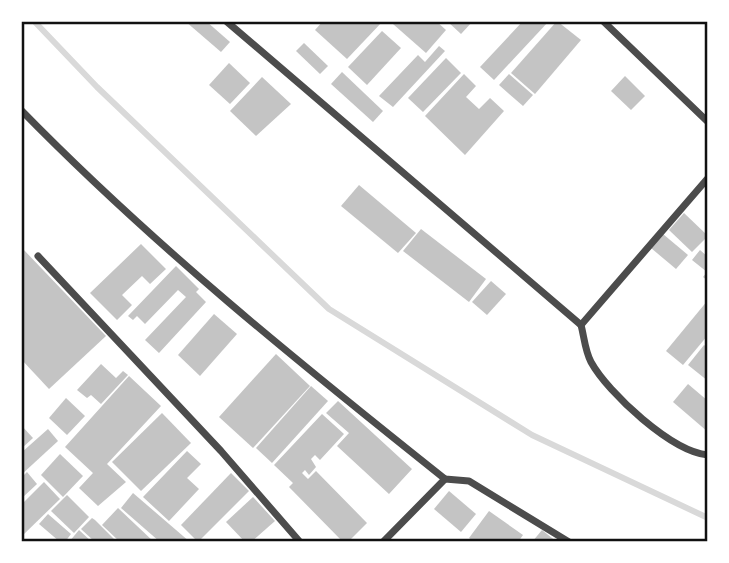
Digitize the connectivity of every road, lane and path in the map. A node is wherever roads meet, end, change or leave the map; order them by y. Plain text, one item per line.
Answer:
1 (226, 21) edge
2 (603, 21) edge
3 (21, 110) edge
4 (708, 122) edge
5 (708, 178) edge
6 (38, 256) dead end
7 (581, 325) junction
8 (708, 456) edge
9 (445, 479) junction
10 (300, 542) edge
11 (383, 542) edge
12 (569, 542) edge

1 - 7 street
2 - 4 street
3 - 9 street
5 - 7 street
6 - 10 street
7 - 8 street
9 - 11 street
9 - 12 street

